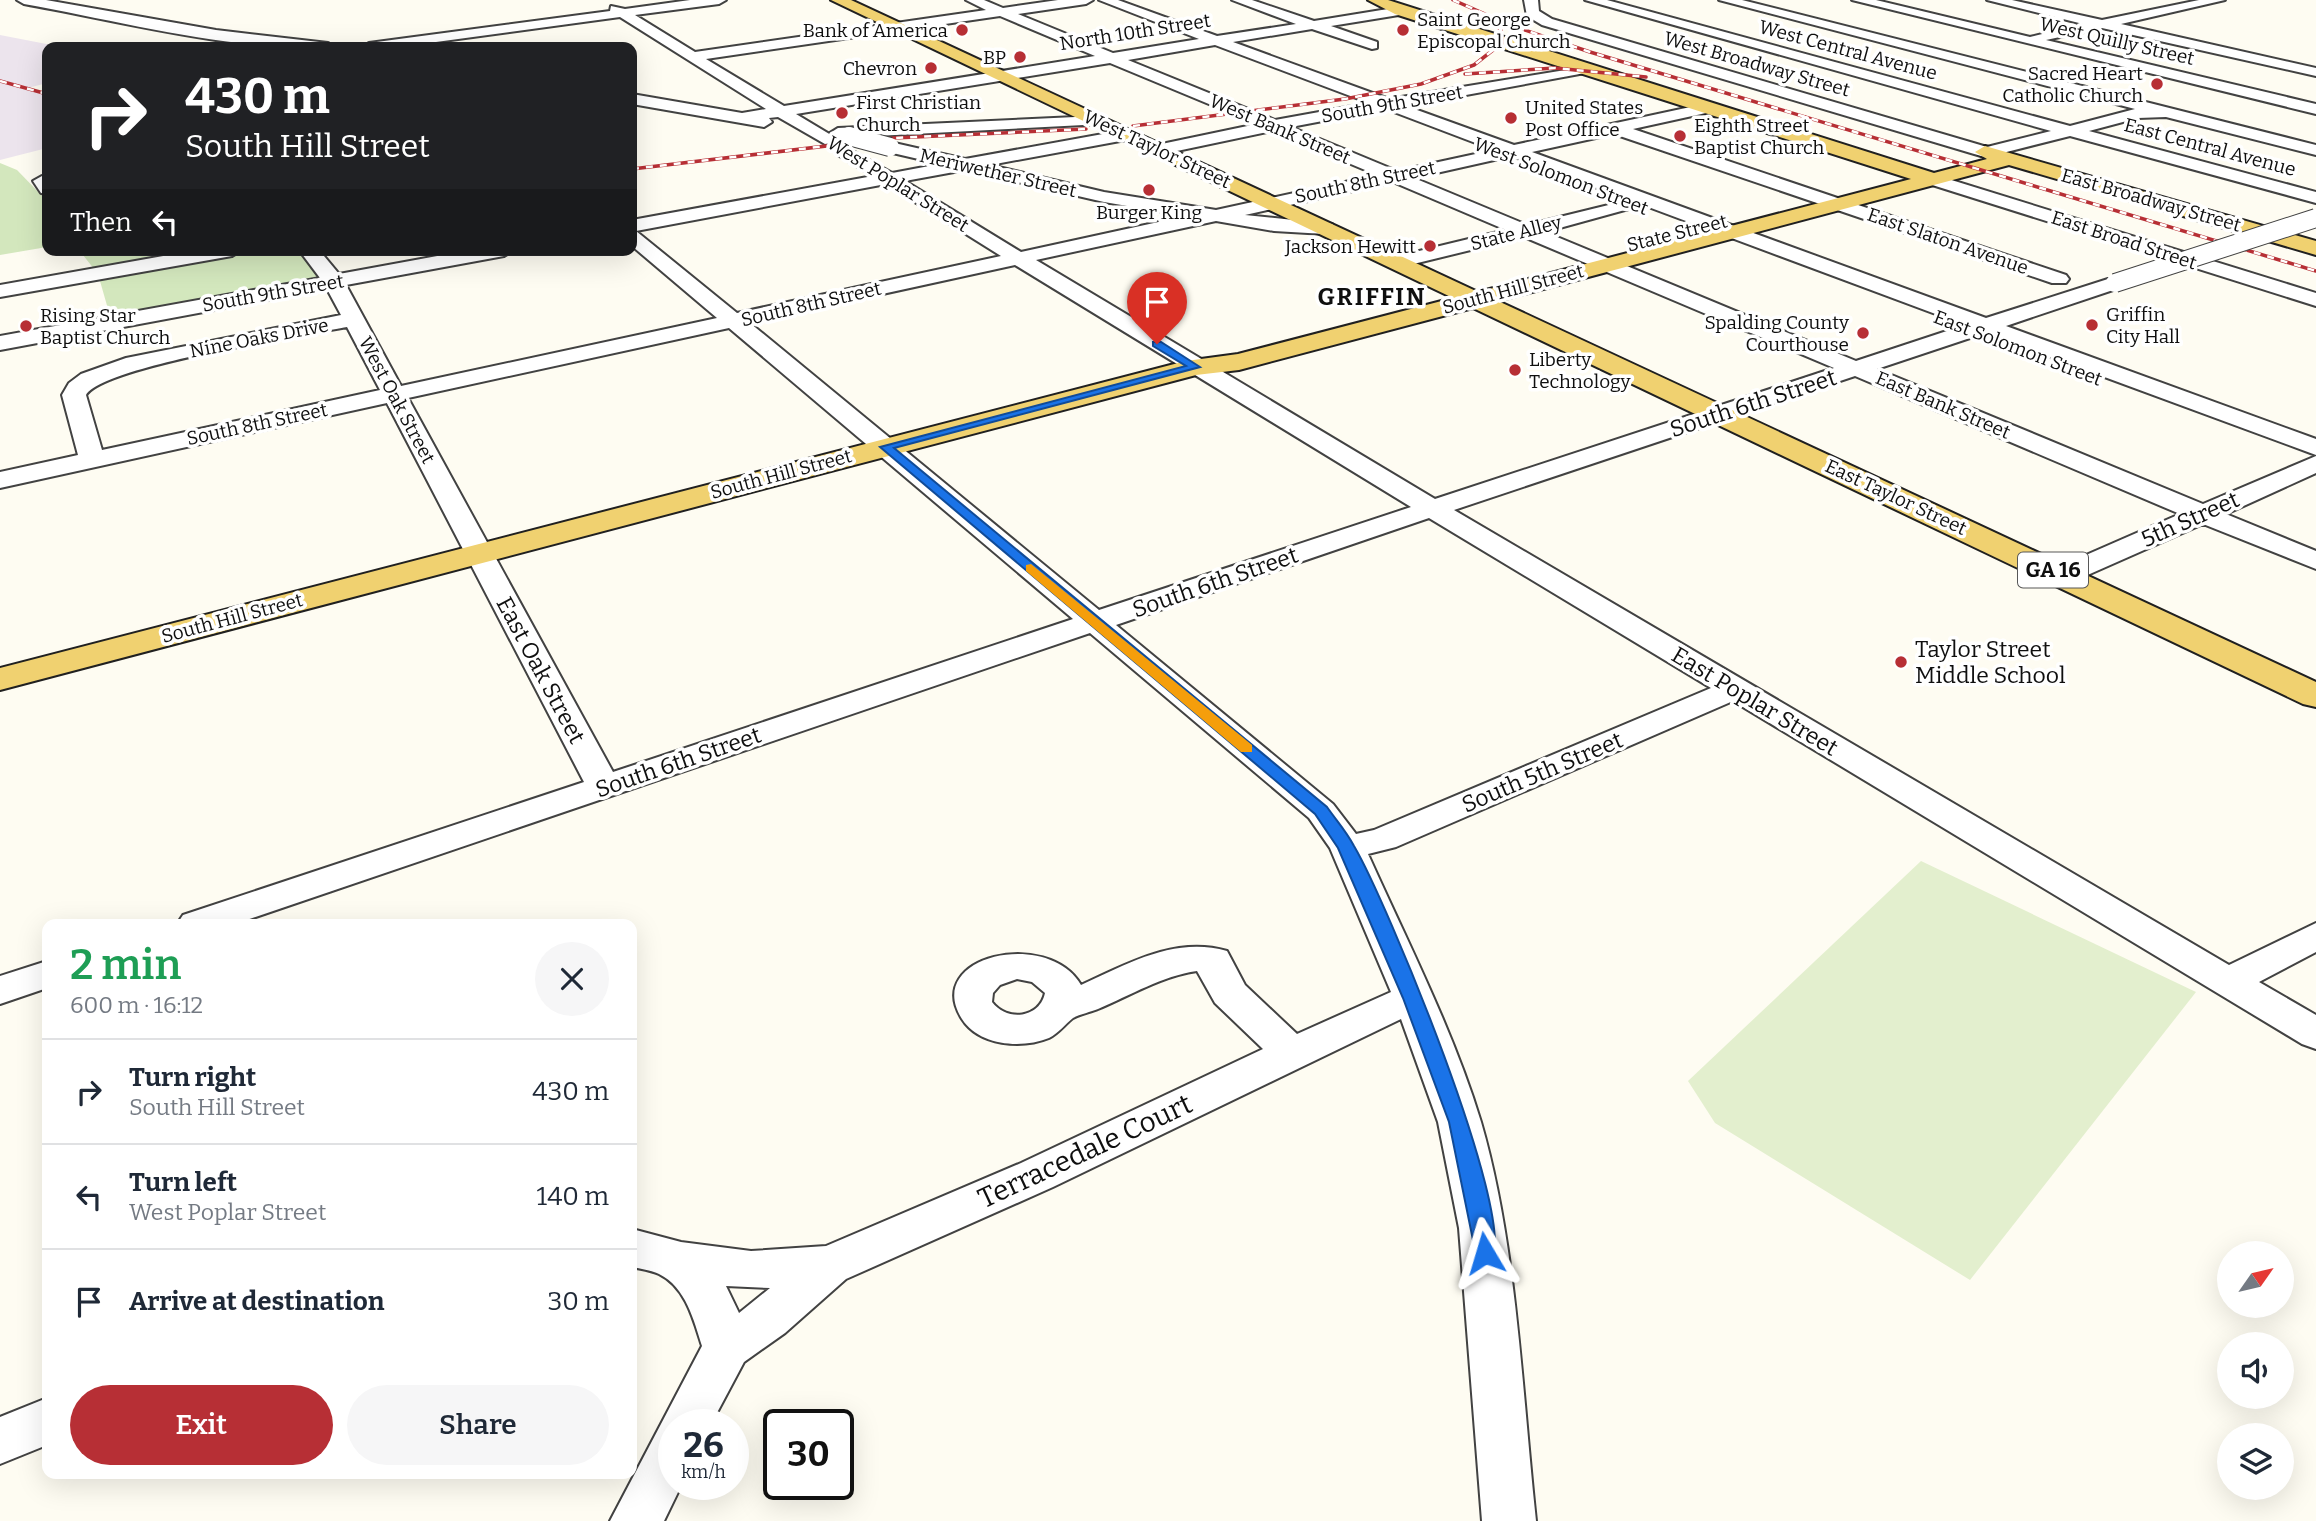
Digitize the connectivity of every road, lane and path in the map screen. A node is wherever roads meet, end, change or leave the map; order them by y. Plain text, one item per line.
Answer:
1 (601, 0) edge
2 (719, 0) edge
3 (839, 0) edge
4 (973, 0) edge
5 (1086, 0) edge
6 (1106, 0) edge
7 (1239, 0) edge
8 (1366, 0) edge
9 (1379, 0) edge
10 (1531, 0) edge
11 (1592, 0) edge
12 (1726, 0) edge
13 (1859, 0) edge
14 (1994, 0) edge
15 (2218, 0) edge
16 (31, 3) edge
17 (1817, 5) dead end
18 (1400, 11) junction
19 (622, 12) junction
20 (1002, 12) junction
21 (1776, 13) junction
22 (2101, 24) junction
23 (1312, 25) junction
24 (897, 27) junction
25 (1696, 28) junction
26 (1494, 40) junction
27 (2026, 40) junction
28 (1216, 41) junction
29 (285, 42) edge
30 (405, 42) edge
31 (1618, 43) junction
32 (1372, 45) dead end
33 (694, 56) junction
34 (1948, 56) junction
35 (1110, 58) junction
36 (1562, 61) junction
37 (1585, 69) junction
38 (2316, 72) edge
39 (1865, 74) junction
40 (1001, 76) junction
41 (1838, 80) dead end
42 (1811, 86) dead end
43 (2243, 91) junction
44 (1784, 92) junction
45 (637, 100) edge
46 (1387, 105) junction
47 (1709, 108) junction
48 (2316, 109) edge
49 (782, 111) junction
50 (2165, 112) junction
51 (742, 118) junction
52 (1097, 121) junction
53 (1275, 126) junction
54 (1619, 128) junction
55 (2070, 131) junction
56 (1125, 135) junction
57 (2093, 137) junction
58 (834, 138) junction
59 (1158, 150) junction
60 (2316, 150) edge
61 (1507, 151) junction
62 (1987, 152) junction
63 (2010, 159) junction
64 (960, 166) junction
65 (1910, 172) junction
66 (1393, 176) junction
67 (889, 178) junction
68 (1932, 179) junction
69 (1816, 197) junction
70 (2316, 198) edge
71 (1272, 202) junction
72 (1635, 204) junction
73 (1837, 204) junction
74 (1214, 215) junction
75 (2316, 218) edge
76 (637, 225) edge
77 (1325, 228) junction
78 (1717, 229) junction
79 (1525, 230) junction
80 (637, 240) edge
81 (2316, 248) edge
82 (90, 256) edge
83 (200, 256) edge
84 (314, 256) edge
85 (472, 256) edge
86 (1018, 258) junction
87 (1596, 260) junction
88 (1397, 262) junction
89 (102, 274) junction
90 (2059, 279) dead end
91 (334, 282) junction
92 (0, 291) edge
93 (1465, 294) junction
94 (2316, 300) edge
95 (354, 319) junction
96 (735, 321) junction
97 (1981, 328) junction
98 (0, 343) edge
99 (1195, 367) junction
100 (1857, 369) junction
101 (394, 394) junction
102 (1720, 414) junction
103 (886, 447) junction
104 (2316, 448) edge
105 (92, 460) junction
106 (2316, 462) edge
107 (0, 480) edge
108 (1433, 508) junction
109 (2202, 514) junction
110 (478, 553) junction
111 (2316, 561) edge
112 (2064, 575) junction
113 (1096, 622) junction
114 (0, 679) edge
115 (1735, 689) junction
116 (2316, 696) edge
117 (604, 787) junction
118 (1347, 847) junction
119 (211, 919) edge
120 (2316, 936) edge
121 (42, 976) edge
122 (2228, 982) junction
123 (0, 990) edge
124 (1413, 998) junction
125 (1060, 1008) dead end
126 (2316, 1034) edge
127 (1292, 1053) junction
128 (637, 1249) edge
129 (678, 1261) junction
130 (830, 1265) junction
131 (727, 1347) junction
132 (693, 1409) edge
133 (42, 1423) edge
134 (0, 1441) edge
135 (658, 1479) edge
136 (637, 1521) edge
137 (1509, 1521) edge

1 - 19 street, West Poplar Street
2 - 19 street
3 - 24 main road, West Taylor Street
4 - 20 street
5 - 20 street
6 - 28 street, West Solomon Street
7 - 23 street
8 - 18 street
9 - 18 main road
9 - 26 main road
10 - 31 street, West Broadway Street
11 - 25 street, West Central Avenue
12 - 21 street
13 - 27 street, West Quilly Street
14 - 22 street
15 - 22 street
16 - 29 street
17 - 21 street
18 - 23 street, North 10th Street
18 - 26 main road
19 - 30 street
19 - 33 street, West Poplar Street
20 - 24 street
20 - 35 street
21 - 25 street
21 - 34 street
22 - 27 street
22 - 38 street
23 - 28 street, North 10th Street
23 - 32 street
24 - 33 street
24 - 40 main road, West Taylor Street
25 - 31 street
25 - 39 street, West Central Avenue
26 - 36 main road
27 - 34 street
27 - 43 street, West Quilly Street
28 - 35 street, North 10th Street
28 - 46 street, West Solomon Street
31 - 36 street
31 - 44 street, West Broadway Street
33 - 49 street, West Poplar Street
34 - 39 street
34 - 50 street
35 - 40 street, North 10th Street
35 - 53 street, West Bank Street
36 - 37 main road
37 - 46 street, South 9th Street
37 - 47 main road
38 - 43 street
39 - 41 street
39 - 55 street, West Central Avenue
40 - 49 street, North 10th Street
40 - 52 main road, West Taylor Street
42 - 44 street
43 - 48 street, West Quilly Street
43 - 50 street
44 - 62 street, West Broadway Street
45 - 51 street, Meriwether Street
46 - 53 street, South 9th Street
46 - 61 street, West Solomon Street
47 - 54 street, South 8th Street
47 - 65 main road
49 - 51 street
49 - 58 street, West Poplar Street
50 - 55 street, State Street
50 - 57 street
50 - 60 street
51 - 58 street, Meriwether Street
52 - 56 main road, West Taylor Street
52 - 58 street
53 - 59 street, South 9th Street
53 - 66 street, West Bank Street
54 - 61 street, South 8th Street
54 - 69 street, East Slaton Avenue
55 - 57 street, West Central Avenue
55 - 62 street, State Street
56 - 59 main road, West Taylor Street
56 - 64 street
57 - 63 street
57 - 70 street, East Central Avenue
58 - 64 street, Meriwether Street, bridge
58 - 67 street, West Poplar Street
59 - 71 main road, West Taylor Street
61 - 66 street, South 8th Street
61 - 72 street, West Solomon Street
61 - 78 street, West Solomon Street
62 - 63 main road, East Broadway Street
62 - 65 main road, State Street
63 - 68 main road
63 - 81 main road, East Broadway Street
64 - 67 street
64 - 74 street, Meriwether Street
65 - 68 main road
65 - 69 main road, State Street
66 - 71 street, South 8th Street
66 - 79 street, West Bank Street
67 - 76 street
67 - 86 street, West Poplar Street
68 - 73 main road
68 - 94 street, East Broad Street
69 - 73 street, East Slaton Avenue
69 - 78 main road, State Street
71 - 74 street, South 8th Street
71 - 77 main road, West Taylor Street
72 - 78 street, West Solomon Street
72 - 79 street, State Alley
73 - 78 main road
73 - 90 street, East Slaton Avenue
74 - 77 street, Meriwether Street
74 - 86 street, South 8th Street
75 - 97 street, South 6th Street, bridge
77 - 88 main road, West Taylor Street
78 - 87 main road, State Street
78 - 97 street, East Solomon Street
79 - 87 street, West Bank Street
79 - 88 street, State Alley
80 - 96 street
82 - 89 street
83 - 89 street
84 - 91 street, West Oak Street
85 - 91 street, South 9th Street
86 - 96 street, South 8th Street
86 - 99 street, West Poplar Street
87 - 93 main road, State Street
87 - 100 street, East Bank Street
88 - 93 main road, West Taylor Street
89 - 92 street
91 - 95 street, West Oak Street
91 - 98 street, South 9th Street
93 - 99 main road, State Street
93 - 102 main road, East Taylor Street / GA 16
95 - 101 street, West Oak Street
95 - 105 street, Nine Oaks Drive
96 - 101 street, South 8th Street
96 - 103 street
97 - 100 street, South 6th Street
97 - 104 street, East Solomon Street
97 - 106 street, East Solomon Street
99 - 103 main road, South Hill Street
99 - 108 street, East Poplar Street
100 - 102 street, South 6th Street
100 - 109 street, East Bank Street
101 - 105 street, South 8th Street
101 - 110 street, West Oak Street
102 - 108 street, South 6th Street
102 - 112 main road, East Taylor Street / GA 16
103 - 110 main road, South Hill Street
103 - 113 street
105 - 107 street, South 8th Street
106 - 109 street, 5th Street
108 - 113 street, South 6th Street
108 - 115 street, East Poplar Street
109 - 111 street, East Bank Street
109 - 112 street, 5th Street
110 - 114 main road, South Hill Street
110 - 117 street, East Oak Street
112 - 116 main road, East Taylor Street / GA 16
113 - 117 street, South 6th Street
113 - 118 street
115 - 118 street, South 5th Street
115 - 122 street, East Poplar Street
117 - 119 street, South 6th Street
118 - 124 street
120 - 122 street
121 - 123 street
122 - 126 street, East Poplar Street
124 - 127 street, Terracedale Court
124 - 137 street
125 - 127 street
127 - 130 street, Terracedale Court
128 - 129 street
129 - 130 street
129 - 131 street
130 - 131 street, Terracedale Court
131 - 132 street
133 - 134 street
135 - 136 street

